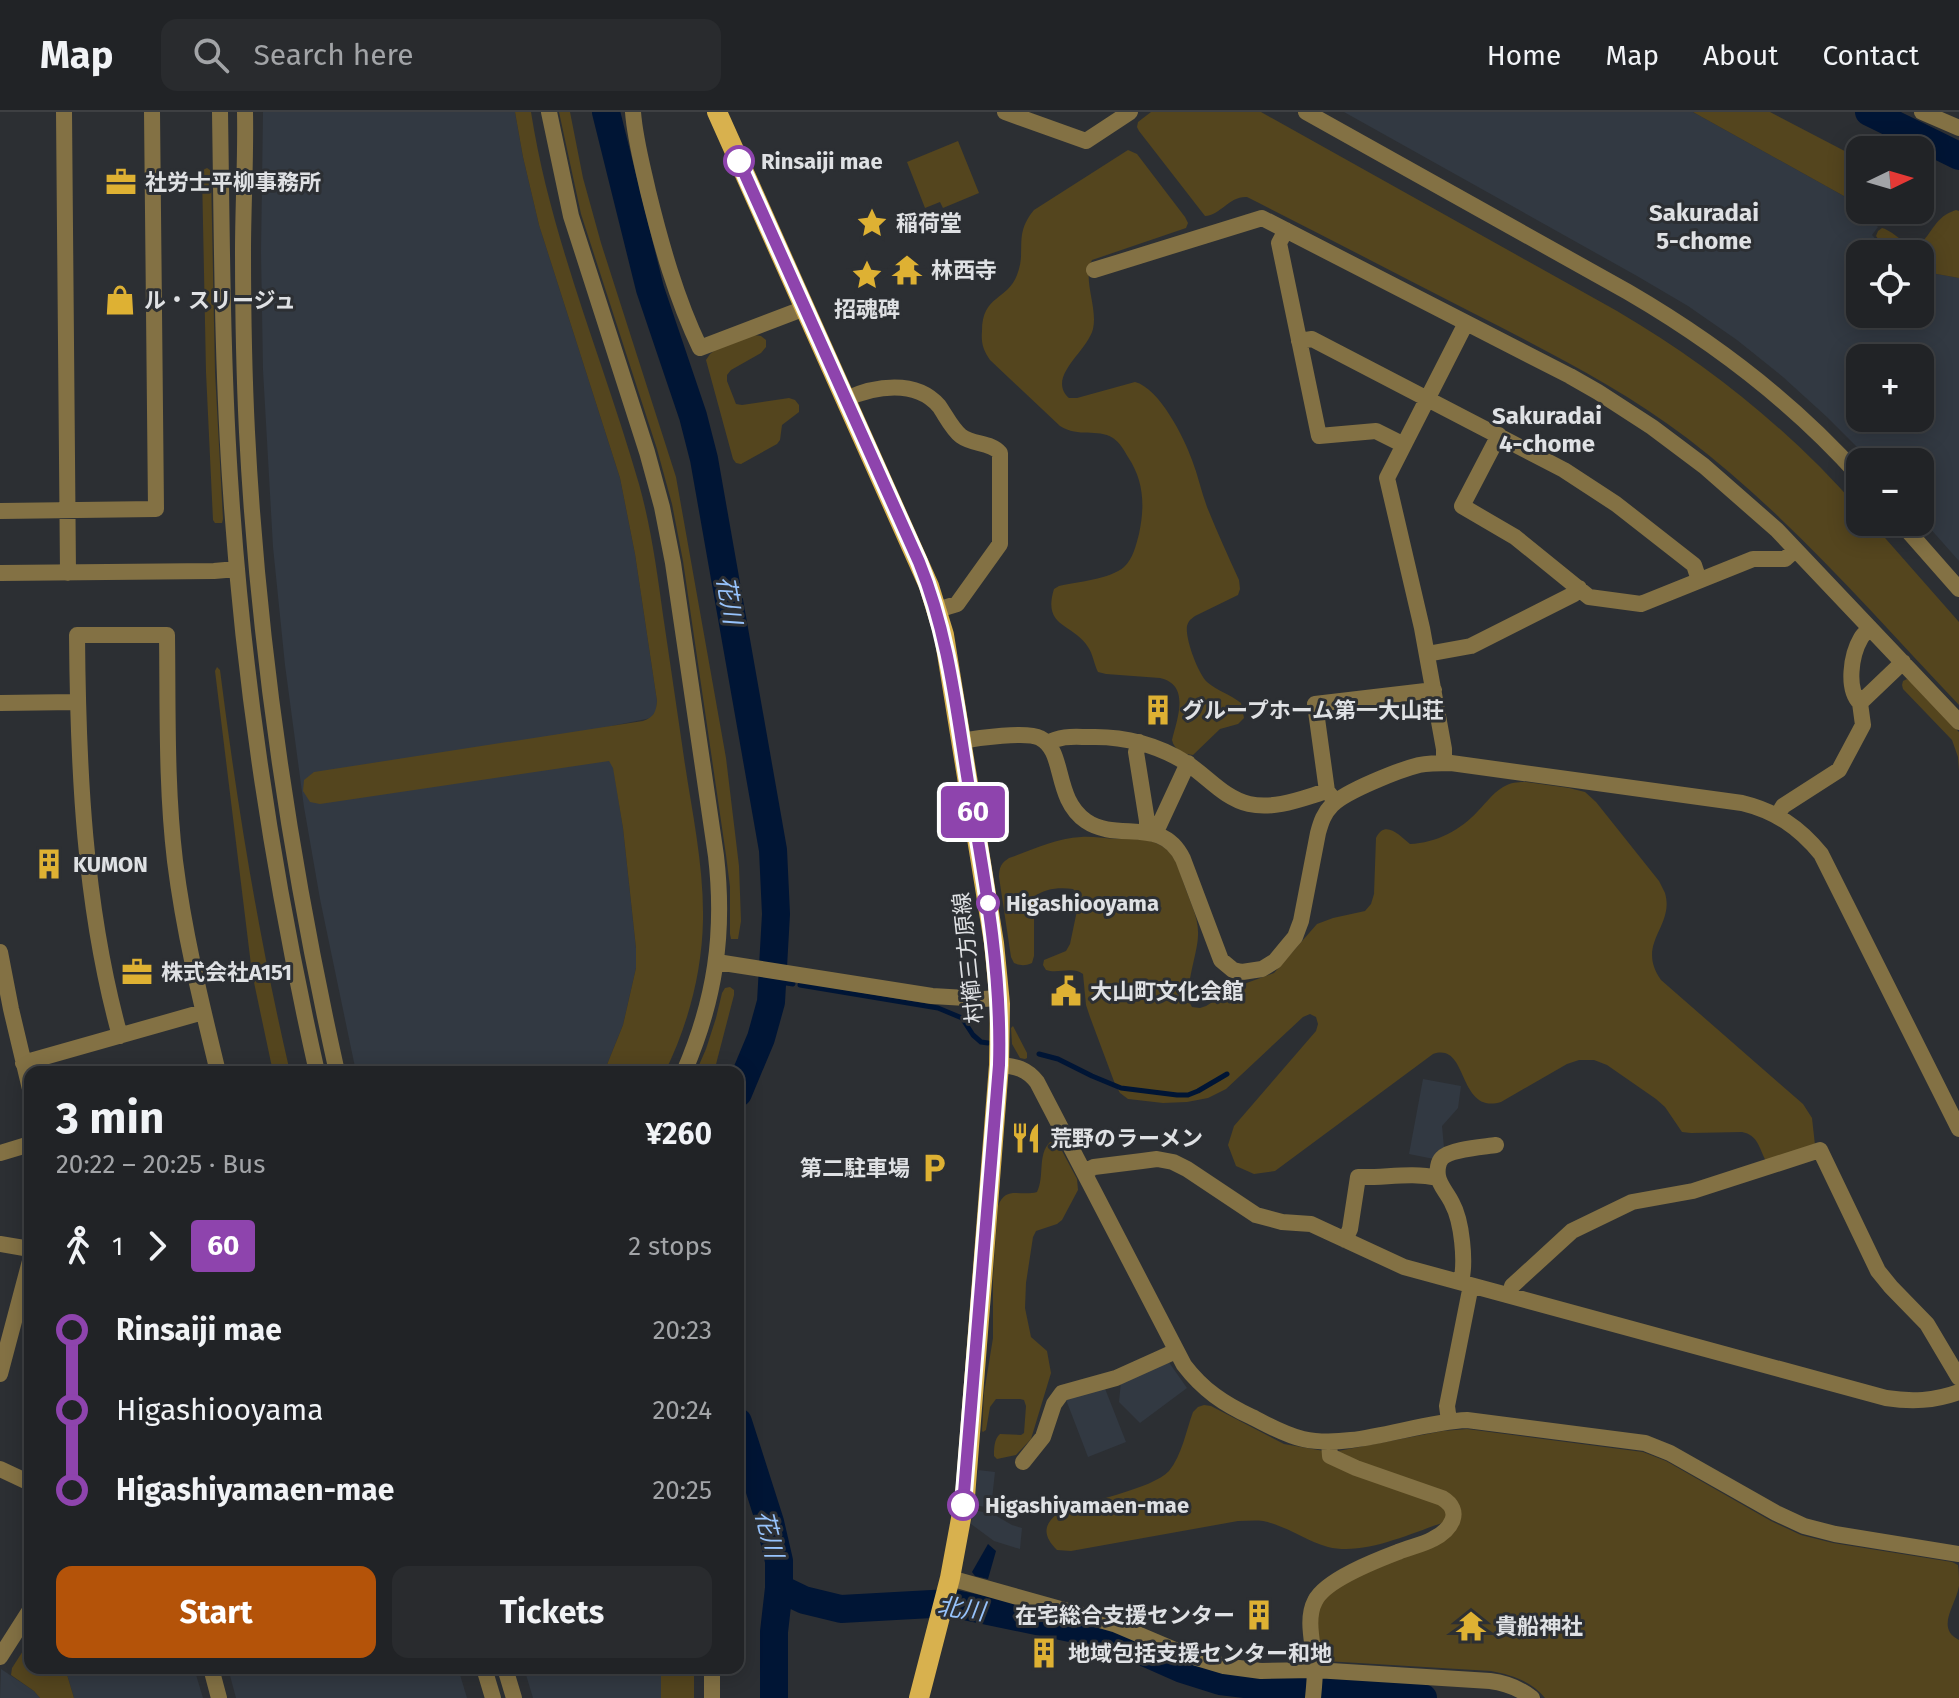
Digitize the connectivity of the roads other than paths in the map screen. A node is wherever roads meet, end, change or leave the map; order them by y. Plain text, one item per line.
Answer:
1 (64, 112) edge
2 (152, 112) edge
3 (220, 112) edge
4 (245, 112) edge
5 (549, 112) edge
6 (633, 112) edge
7 (717, 112) edge
8 (1005, 112) edge
9 (1130, 112) edge
10 (1306, 112) edge
11 (1922, 112) edge
12 (1959, 128) edge
13 (1286, 230) junction
14 (1094, 270) dead end
15 (805, 308) junction
16 (1466, 323) junction
17 (1299, 341) junction
18 (1428, 398) junction
19 (846, 399) junction
20 (1499, 435) junction
21 (1404, 445) junction
22 (1846, 463) edge
23 (68, 510) junction
24 (0, 511) edge
25 (1912, 536) edge
26 (1795, 550) junction
27 (237, 569) junction
28 (0, 573) edge
29 (68, 573) junction
30 (1699, 580) junction
31 (1579, 588) junction
32 (1959, 589) edge
33 (937, 610) junction
34 (1870, 628) junction
35 (1427, 654) junction
36 (1903, 662) junction
37 (1434, 690) junction
38 (77, 702) junction
39 (0, 703) edge
40 (1860, 703) junction
41 (1959, 722) edge
42 (961, 741) junction
43 (1139, 742) junction
44 (1048, 743) junction
45 (1188, 763) junction
46 (1444, 763) junction
47 (1331, 797) junction
48 (1777, 816) junction
49 (1151, 832) junction
50 (0, 952) edge
51 (717, 962) junction
52 (999, 998) junction
53 (203, 1012) junction
54 (120, 1036) junction
55 (23, 1063) junction
56 (999, 1065) junction
57 (216, 1066) edge
58 (316, 1066) edge
59 (336, 1066) edge
60 (686, 1066) edge
61 (24, 1067) edge
62 (1959, 1129) edge
63 (1496, 1145) dead end
64 (24, 1146) edge
65 (0, 1153) edge
66 (1084, 1172) junction
67 (1438, 1178) junction
68 (1345, 1240) junction
69 (0, 1244) edge
70 (24, 1248) edge
71 (1466, 1283) junction
72 (24, 1284) edge
73 (1510, 1295) junction
74 (1176, 1351) junction
75 (0, 1374) edge
76 (1959, 1378) edge
77 (1959, 1392) edge
78 (1449, 1421) junction
79 (1329, 1442) junction
80 (1023, 1462) dead end
81 (0, 1469) edge
82 (24, 1480) edge
83 (1959, 1554) edge
84 (949, 1583) junction
85 (24, 1619) edge
86 (0, 1657) edge
87 (213, 1674) edge
88 (486, 1674) edge
89 (507, 1674) edge
90 (712, 1674) edge
91 (1314, 1683) edge
92 (219, 1698) edge
93 (493, 1698) edge
94 (514, 1698) edge
95 (712, 1698) edge
96 (919, 1698) edge
97 (1532, 1698) edge

1 - 23 street
2 - 23 street
3 - 27 street
4 - 59 street
5 - 51 street
6 - 15 street
7 - 15 main road, 村櫛三方原線
8 - 9 street
10 - 22 street
11 - 12 street
13 - 14 street
13 - 16 street
13 - 17 street
15 - 19 main road, 村櫛三方原線
16 - 18 street
16 - 26 street
17 - 18 street
17 - 21 street
18 - 20 street
18 - 21 street
19 - 33 main road, 村櫛三方原線
19 - 33 street
20 - 30 street
20 - 31 street
21 - 35 street
23 - 24 street
23 - 29 street
25 - 32 street
26 - 30 street
26 - 34 street
27 - 29 street
27 - 58 street
28 - 29 street
30 - 31 street
31 - 35 street
33 - 42 main road, 村櫛三方原線
34 - 36 street
34 - 40 street
35 - 37 street
36 - 40 street
36 - 41 street
37 - 46 street
37 - 47 street
38 - 39 street
38 - 53 street
38 - 54 street
40 - 48 street
42 - 44 street
42 - 52 main road, 村櫛三方原線
43 - 44 street
43 - 45 street
43 - 49 street
44 - 49 street
45 - 47 street
45 - 49 street
46 - 47 street
46 - 48 street
47 - 49 street
48 - 62 street
50 - 55 street
51 - 52 street
51 - 60 street
52 - 56 main road, 村櫛三方原線
53 - 54 street
53 - 57 street
54 - 55 street
55 - 61 street
56 - 66 street
56 - 84 main road, 村櫛三方原線
63 - 67 street
64 - 65 street
66 - 68 street
66 - 74 street
67 - 68 street
67 - 71 street
68 - 71 street
69 - 70 street
71 - 73 street
71 - 78 street
72 - 75 street
73 - 76 street
73 - 77 street
74 - 79 street
74 - 80 street
78 - 79 street
78 - 83 street
79 - 91 street
81 - 82 street
84 - 91 street
84 - 96 main road, 村櫛三方原線
85 - 86 street
87 - 92 street
88 - 93 street
89 - 94 street
90 - 95 street
91 - 97 street

